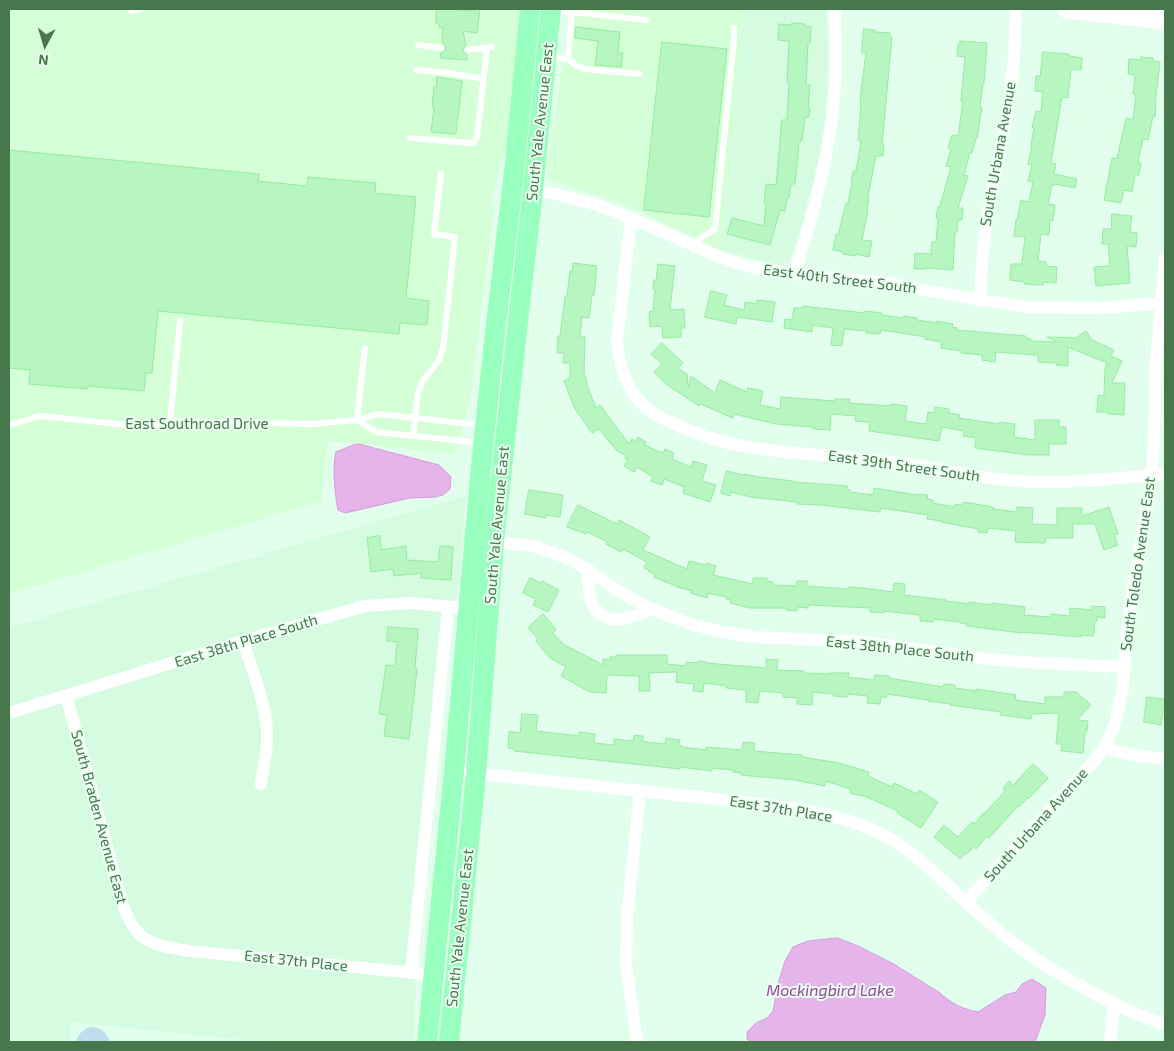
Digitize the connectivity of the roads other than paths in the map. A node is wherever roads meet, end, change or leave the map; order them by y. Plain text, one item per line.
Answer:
1 (141, 9) edge
2 (530, 9) edge
3 (551, 9) edge
4 (834, 9) edge
5 (1016, 9) edge
6 (1067, 9) edge
7 (131, 11) dead end
8 (572, 12) junction
9 (593, 12) edge
10 (646, 20) dead end
11 (1165, 20) edge
12 (734, 28) dead end
13 (418, 45) dead end
14 (441, 48) dead end
15 (468, 50) dead end
16 (546, 57) junction
17 (568, 59) junction
18 (416, 70) dead end
19 (640, 74) dead end
20 (483, 79) junction
21 (410, 138) dead end
22 (441, 173) dead end
23 (533, 191) junction
24 (631, 218) junction
25 (690, 245) junction
26 (1165, 259) edge
27 (794, 274) junction
28 (980, 300) junction
29 (1160, 304) junction
30 (180, 321) dead end
31 (365, 348) dead end
32 (415, 418) junction
33 (357, 420) junction
34 (170, 421) junction
35 (9, 425) edge
36 (413, 436) junction
37 (494, 438) junction
38 (1165, 474) edge
39 (1152, 475) junction
40 (494, 542) junction
41 (586, 569) junction
42 (448, 607) junction
43 (468, 608) junction
44 (651, 609) junction
45 (489, 610) junction
46 (243, 641) junction
47 (1124, 666) junction
48 (66, 696) junction
49 (9, 713) edge
50 (1105, 747) junction
51 (1165, 759) edge
52 (454, 771) junction
53 (476, 774) junction
54 (261, 784) dead end
55 (640, 791) junction
56 (966, 902) junction
57 (140, 936) joint
58 (411, 972) junction
59 (434, 974) junction
60 (455, 977) junction
61 (1114, 1004) junction
62 (1165, 1025) edge
63 (427, 1042) edge
64 (449, 1042) edge
65 (637, 1042) edge
66 (1110, 1042) edge

1 - 7 lane
2 - 37 main road, South Yale Avenue East
3 - 8 lane
3 - 16 main road, South Yale Avenue East
4 - 27 street
5 - 28 street, South Urbana Avenue
6 - 11 main road
8 - 9 lane
8 - 17 lane
9 - 10 lane
12 - 25 lane
13 - 14 lane
15 - 20 lane
16 - 17 lane
16 - 23 main road, South Yale Avenue East
17 - 19 lane
18 - 20 lane
20 - 21 lane
22 - 32 lane
23 - 24 street, East 40th Street South
23 - 37 main road, South Yale Avenue East
24 - 25 street, East 40th Street South
24 - 39 street, East 39th Street South
25 - 27 street, East 40th Street South
26 - 29 street, South Toledo Avenue East
27 - 28 street, East 40th Street South
28 - 29 street, East 40th Street South
29 - 39 street, South Toledo Avenue East
30 - 34 lane
31 - 33 lane
32 - 33 lane, East Southroad Drive
32 - 36 lane
32 - 37 lane, East Southroad Drive
33 - 34 lane, East Southroad Drive
33 - 36 lane
34 - 35 lane, East Southroad Drive
36 - 37 lane
37 - 40 main road, South Yale Avenue East
37 - 43 main road, South Yale Avenue East
38 - 39 street, East 39th Street South
39 - 47 street, South Toledo Avenue East
40 - 41 street, East 38th Place South
40 - 45 main road, South Yale Avenue East
41 - 44 street, East 38th Place South
41 - 44 street
42 - 43 street, East 38th Place South
42 - 46 street, East 38th Place South
42 - 58 street
43 - 45 street, East 38th Place South
43 - 52 main road, South Yale Avenue East
44 - 47 street, East 38th Place South
45 - 53 main road, South Yale Avenue East
46 - 48 street, East 38th Place South
46 - 54 street
47 - 50 street, South Toledo Avenue East
48 - 49 street, East 38th Place South
48 - 57 street, South Braden Avenue East
50 - 51 street
50 - 56 street, South Urbana Avenue
52 - 53 street, East 37th Place
52 - 59 main road, South Yale Avenue East
53 - 55 street, East 37th Place
53 - 60 main road, South Yale Avenue East
55 - 56 street, East 37th Place
55 - 65 street
56 - 61 street, East 37th Place
57 - 58 street, East 37th Place
58 - 59 street, East 37th Place
59 - 60 street, East 37th Place
59 - 63 main road, South Yale Avenue East
60 - 64 main road, South Yale Avenue East
61 - 62 street, East 37th Place
61 - 66 street

